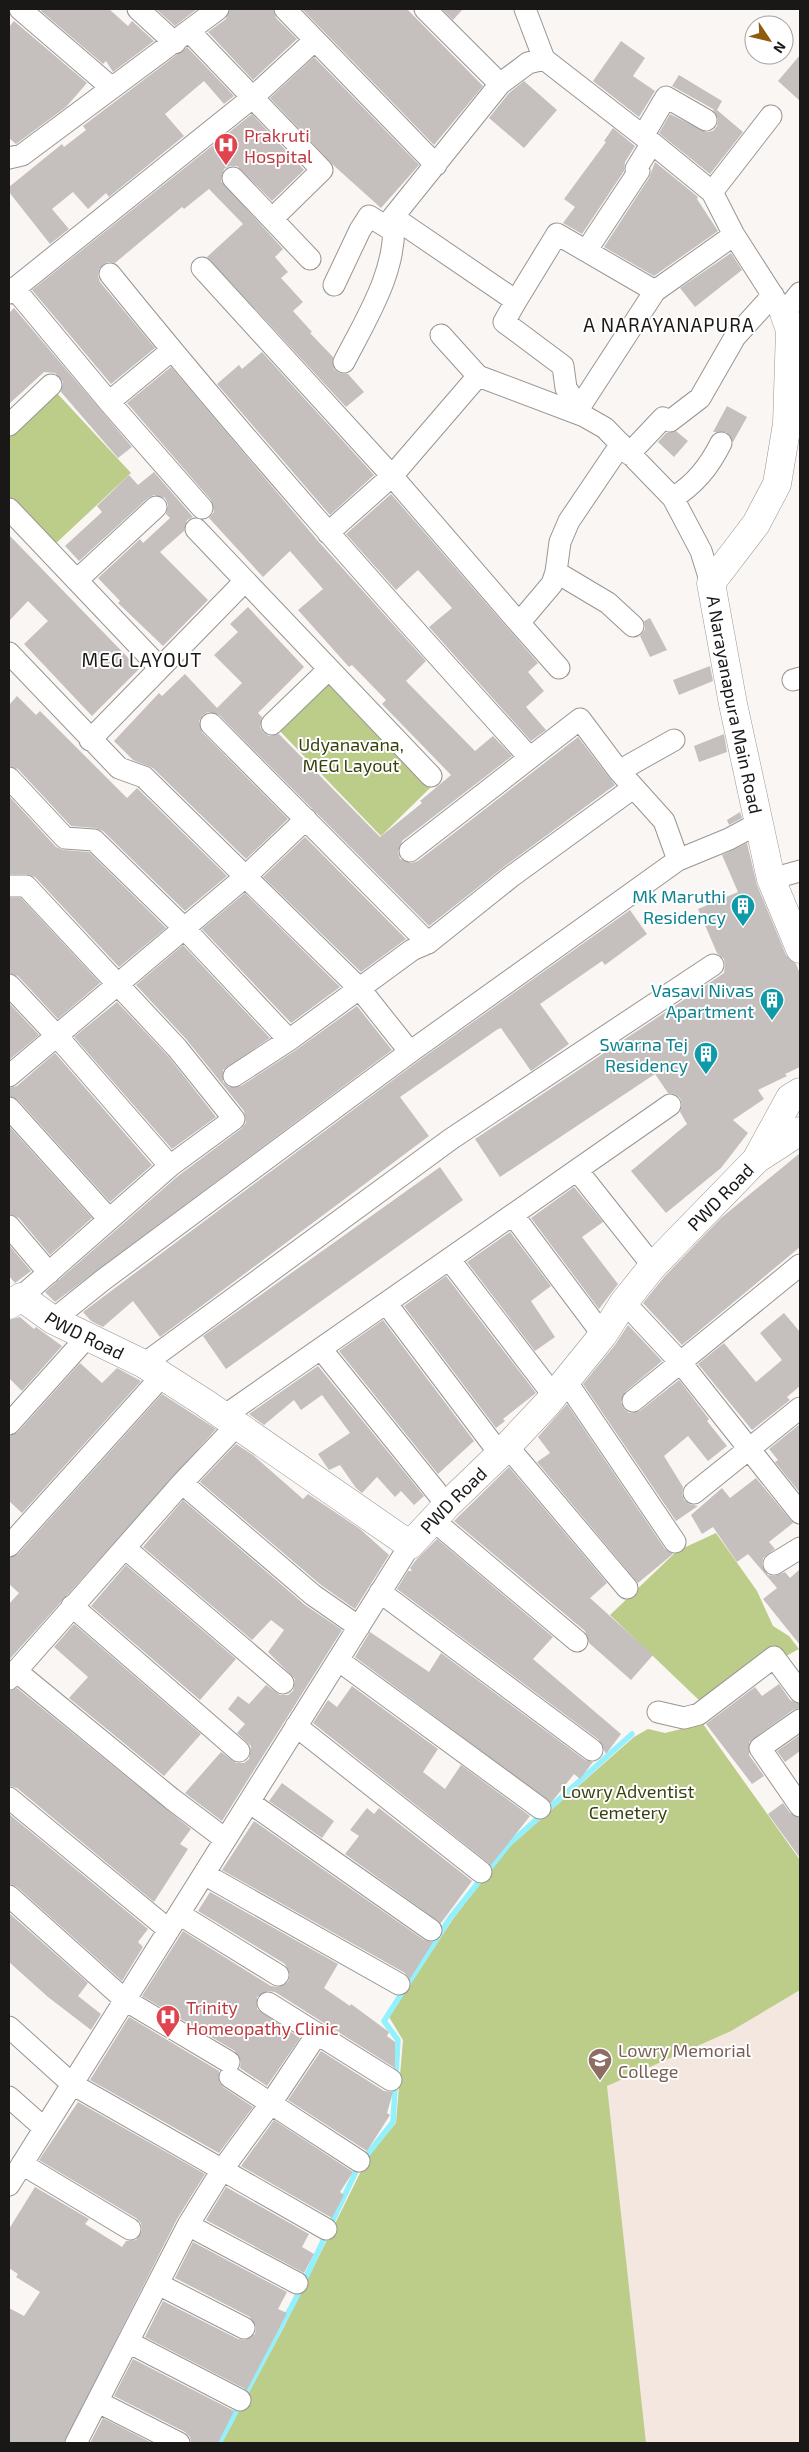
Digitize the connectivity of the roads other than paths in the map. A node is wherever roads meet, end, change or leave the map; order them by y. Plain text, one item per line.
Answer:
1 (20, 9) edge
2 (138, 9) edge
3 (218, 9) edge
4 (285, 9) edge
5 (425, 9) edge
6 (525, 9) edge
7 (183, 38) junction
8 (315, 40) junction
9 (544, 59) junction
10 (500, 84) junction
11 (112, 88) junction
12 (252, 98) junction
13 (771, 116) dead end
14 (706, 120) dead end
15 (648, 139) junction
16 (9, 158) edge
17 (436, 165) junction
18 (233, 178) dead end
19 (712, 192) junction
20 (272, 218) junction
21 (394, 225) junction
22 (734, 235) junction
23 (586, 251) junction
24 (310, 259) dead end
25 (202, 268) dead end
26 (110, 274) dead end
27 (334, 285) dead end
28 (12, 290) edge
29 (655, 291) junction
30 (516, 301) junction
31 (790, 307) edge
32 (441, 334) dead end
33 (172, 350) junction
34 (344, 362) dead end
35 (478, 376) junction
36 (51, 385) dead end
37 (110, 402) junction
38 (581, 412) junction
39 (9, 425) edge
40 (793, 430) edge
41 (721, 443) dead end
42 (625, 449) junction
43 (392, 476) junction
44 (673, 498) junction
45 (156, 507) dead end
46 (202, 508) dead end
47 (9, 509) edge
48 (196, 529) dead end
49 (328, 533) junction
50 (556, 572) junction
51 (77, 580) junction
52 (245, 581) junction
53 (711, 583) junction
54 (519, 623) junction
55 (634, 626) dead end
56 (9, 653) edge
57 (160, 668) junction
58 (559, 668) dead end
59 (329, 669) junction
60 (211, 724) dead end
61 (272, 724) dead end
62 (90, 740) junction
63 (674, 740) dead end
64 (529, 757) junction
65 (618, 771) junction
66 (431, 776) dead end
67 (9, 778) edge
68 (633, 788) junction
69 (306, 819) junction
70 (757, 824) junction
71 (410, 851) dead end
72 (678, 860) junction
73 (800, 871) edge
74 (245, 877) junction
75 (771, 879) junction
76 (9, 886) edge
77 (184, 928) junction
78 (428, 943) junction
79 (800, 949) edge
80 (713, 965) dead end
81 (118, 984) junction
82 (9, 985) edge
83 (360, 989) junction
84 (56, 1035) junction
85 (289, 1040) junction
86 (410, 1052) junction
87 (9, 1076) edge
88 (234, 1076) dead end
89 (800, 1092) edge
90 (670, 1105) dead end
91 (9, 1108) edge
92 (800, 1130) edge
93 (756, 1160) junction
94 (170, 1166) junction
95 (577, 1170) junction
96 (513, 1215) junction
97 (109, 1219) junction
98 (9, 1226) edge
99 (449, 1259) junction
100 (800, 1265) edge
101 (654, 1266) junction
102 (49, 1273) junction
103 (15, 1301) edge
104 (624, 1302) junction
105 (386, 1303) junction
106 (53, 1320) junction
107 (604, 1334) junction
108 (88, 1336) junction
109 (321, 1349) junction
110 (681, 1363) junction
111 (153, 1370) junction
112 (560, 1388) junction
113 (633, 1401) dead end
114 (800, 1408) edge
115 (231, 1421) junction
116 (9, 1424) edge
117 (504, 1450) junction
118 (750, 1450) junction
119 (182, 1484) junction
120 (694, 1493) dead end
121 (440, 1512) junction
122 (800, 1513) edge
123 (675, 1542) dead end
124 (410, 1545) junction
125 (9, 1546) edge
126 (125, 1548) junction
127 (800, 1548) edge
128 (774, 1564) dead end
129 (627, 1588) dead end
130 (380, 1592) junction
131 (72, 1606) junction
132 (359, 1627) junction
133 (577, 1642) dead end
134 (338, 1660) junction
135 (13, 1675) edge
136 (283, 1683) dead end
137 (800, 1692) edge
138 (658, 1712) dead end
139 (800, 1720) edge
140 (296, 1726) junction
141 (592, 1750) dead end
142 (239, 1751) dead end
143 (9, 1798) edge
144 (249, 1802) junction
145 (800, 1806) edge
146 (540, 1808) dead end
147 (225, 1839) junction
148 (481, 1872) dead end
149 (204, 1874) junction
150 (9, 1896) edge
151 (174, 1922) junction
152 (431, 1930) dead end
153 (278, 1975) dead end
154 (399, 1984) dead end
155 (124, 2000) junction
156 (268, 2003) dead end
157 (9, 2027) edge
158 (317, 2034) junction
159 (391, 2080) dead end
160 (72, 2084) junction
161 (9, 2097) edge
162 (271, 2104) junction
163 (44, 2128) junction
164 (359, 2161) dead end
165 (22, 2164) junction
166 (222, 2170) junction
167 (9, 2185) edge
168 (188, 2225) junction
169 (130, 2229) dead end
170 (326, 2229) dead end
171 (297, 2282) dead end
172 (158, 2284) junction
173 (244, 2328) dead end
174 (128, 2342) junction
175 (240, 2400) dead end
176 (98, 2402) junction
177 (76, 2443) edge
178 (179, 2443) edge

1 - 11 street
2 - 7 street
3 - 7 street
4 - 8 street
5 - 10 street
6 - 9 street
7 - 11 street
7 - 12 street
8 - 12 street
8 - 17 street
9 - 10 street
9 - 15 street, A Narayanapura Main Road
10 - 17 street
11 - 16 street
12 - 20 street
12 - 28 street
13 - 19 street
14 - 15 street
15 - 19 street, A Narayanapura Main Road
15 - 23 street
17 - 21 street
18 - 20 street
19 - 22 street, A Narayanapura Main Road
20 - 24 street
21 - 27 street
21 - 30 street
21 - 34 street
22 - 29 street
22 - 31 street, A Narayanapura Main Road
23 - 29 street
23 - 30 street
25 - 43 street
26 - 33 street
28 - 37 street
29 - 38 street
30 - 38 street
31 - 40 street, A Narayanapura Main Road
31 - 42 street
32 - 35 street
33 - 37 street
33 - 49 street
35 - 38 street
35 - 43 street
36 - 39 street
37 - 46 street
38 - 42 street
40 - 53 street, A Narayanapura Main Road
41 - 44 street
42 - 44 street
42 - 50 street
43 - 49 street
43 - 54 street
44 - 53 street
45 - 51 street
47 - 51 street
48 - 52 street
49 - 64 street
50 - 54 street
50 - 55 street
51 - 57 street
52 - 57 street
52 - 59 street
53 - 70 street, A Narayanapura Main Road
54 - 58 street
56 - 62 street
57 - 62 street
59 - 61 street
59 - 66 street
60 - 69 street
62 - 74 street
63 - 65 street
64 - 65 street
64 - 71 street
65 - 68 street
67 - 77 street
68 - 72 street
68 - 78 street
69 - 74 street
69 - 78 street
70 - 72 street
70 - 75 street, A Narayanapura Main Road
72 - 86 street
73 - 75 street
74 - 77 street
74 - 83 street
75 - 79 street, A Narayanapura Main Road
76 - 81 street
77 - 81 street
77 - 85 street
78 - 83 street
80 - 111 street
81 - 84 street
81 - 94 street
82 - 84 street
83 - 85 street
83 - 86 street
84 - 87 street
84 - 94 street
85 - 88 street
86 - 106 street
89 - 93 street, PWD Road
90 - 95 street
91 - 97 street
92 - 93 street
93 - 101 street, PWD Road
94 - 97 street
95 - 96 street
95 - 101 street
96 - 99 street
96 - 107 street
97 - 102 street
98 - 102 street
99 - 105 street
99 - 112 street
100 - 110 street
101 - 104 street, PWD Road
102 - 103 street
103 - 106 street, PWD Road
104 - 107 street, PWD Road
104 - 110 street
105 - 109 street
105 - 117 street
106 - 108 street, PWD Road
107 - 112 street, PWD Road
108 - 111 street, PWD Road
108 - 116 street
109 - 115 street
109 - 121 street
110 - 113 street
110 - 118 street
111 - 115 street, PWD Road
111 - 125 street
112 - 117 street, PWD Road
112 - 123 street
114 - 118 street
115 - 119 street
115 - 124 street, PWD Road
117 - 121 street, PWD Road
117 - 129 street
118 - 120 street
118 - 122 street
119 - 126 street
119 - 132 street
121 - 124 street, PWD Road
121 - 133 street
124 - 130 street
126 - 131 street
126 - 136 street
127 - 128 street
130 - 132 street
130 - 141 street
131 - 135 street
131 - 142 street
132 - 134 street
134 - 140 street
134 - 146 street
135 - 147 street
137 - 138 street
139 - 145 street
140 - 144 street
140 - 148 street
143 - 151 street
144 - 147 street
144 - 152 street
147 - 149 street
149 - 151 street
149 - 154 street
150 - 155 street
151 - 153 street
151 - 155 street
155 - 160 street
155 - 162 street
156 - 158 street
157 - 160 street
158 - 159 street
158 - 162 street
160 - 163 street
160 - 166 street
161 - 163 street
162 - 164 street
162 - 166 street
163 - 165 street
165 - 167 street
165 - 169 street
166 - 168 street
166 - 170 street
168 - 171 street
168 - 172 street
172 - 173 street
172 - 174 street
174 - 175 street
174 - 176 street
176 - 177 street
176 - 178 street

